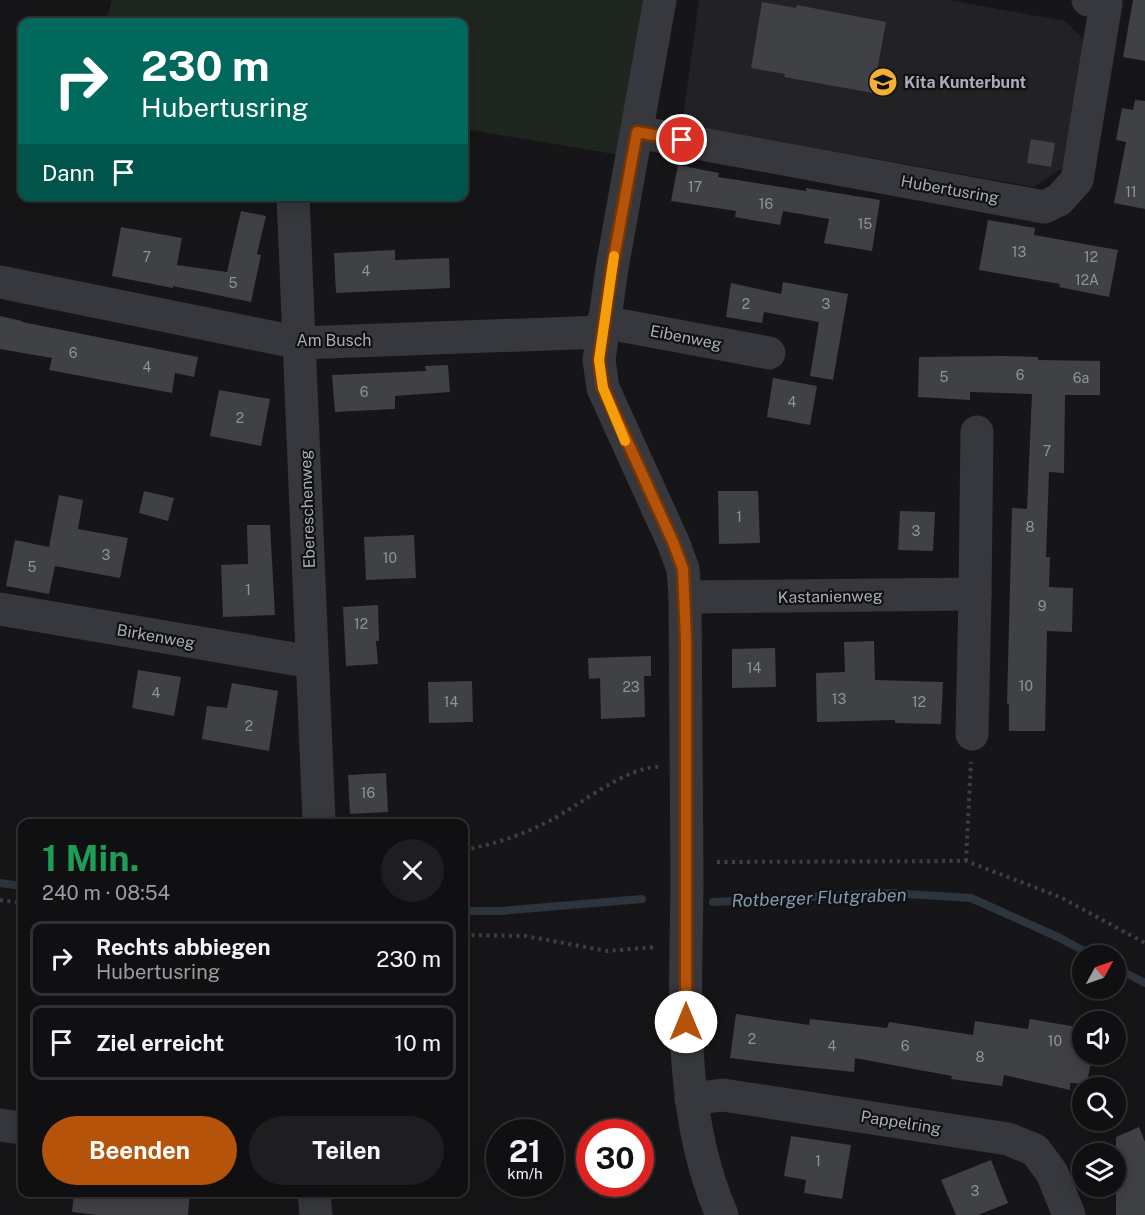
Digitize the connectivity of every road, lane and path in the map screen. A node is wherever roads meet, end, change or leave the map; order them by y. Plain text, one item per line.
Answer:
1 (660, 0) edge
2 (1100, 1) edge
3 (637, 132) junction
4 (293, 201) edge
5 (0, 282) edge
6 (603, 327) junction
7 (300, 343) junction
8 (769, 353) dead end
9 (977, 432) dead end
10 (975, 594) junction
11 (685, 597) junction
12 (0, 609) edge
13 (312, 662) junction
14 (972, 734) joint
15 (686, 768) junction
16 (319, 819) edge
17 (468, 849) edge
18 (966, 861) junction
19 (686, 872) junction
20 (0, 900) edge
21 (18, 902) edge
22 (468, 935) edge
23 (686, 938) junction
24 (1145, 943) edge
25 (692, 1099) junction
26 (0, 1125) edge
27 (18, 1127) edge
28 (314, 1197) edge
29 (715, 1212) edge
30 (316, 1215) edge
31 (1069, 1215) edge

1 - 3 street
2 - 3 street, Hubertusring
3 - 6 street
4 - 7 street, Ebereschenweg
5 - 7 street, Am Busch
6 - 7 street, Am Busch
6 - 8 street, Eibenweg
6 - 11 street
7 - 13 street, Ebereschenweg
9 - 10 street
10 - 11 street, Kastanienweg
10 - 14 street
11 - 15 street
12 - 13 street, Birkenweg
13 - 16 street, Ebereschenweg
14 - 18 path
15 - 17 path
15 - 19 street
18 - 19 path
18 - 24 path
19 - 23 street
20 - 21 path
22 - 23 path
23 - 25 street
25 - 29 street
25 - 31 street, Pappelring
26 - 27 street
28 - 30 street

